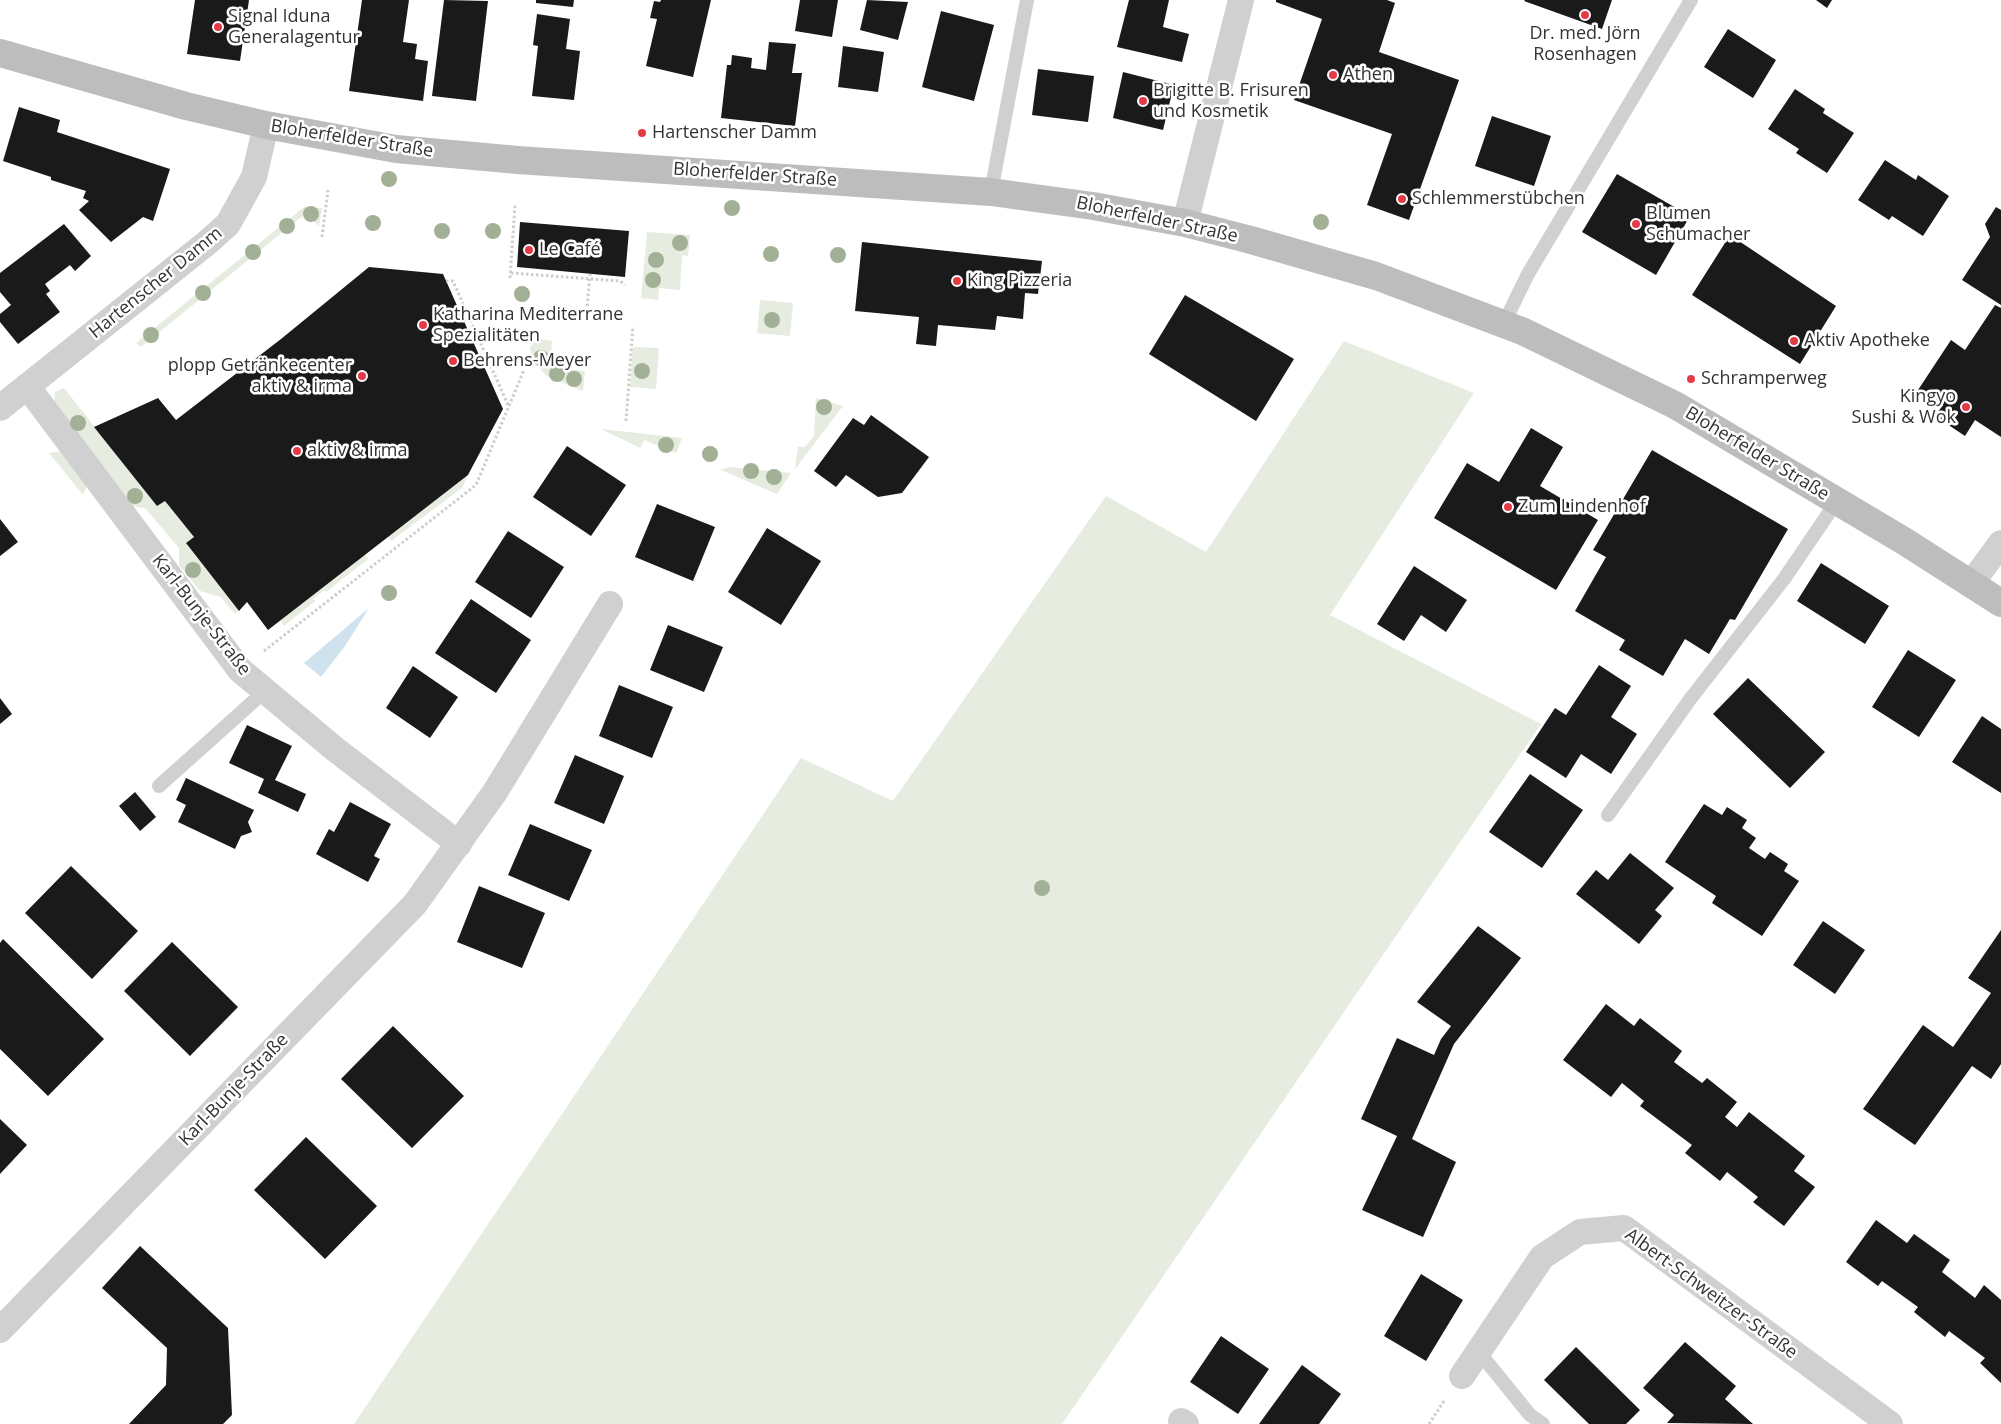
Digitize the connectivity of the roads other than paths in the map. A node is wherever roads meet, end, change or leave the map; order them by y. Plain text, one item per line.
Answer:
1 (1027, 0) edge
2 (1241, 0) edge
3 (1691, 0) edge
4 (0, 53) edge
5 (266, 125) junction
6 (991, 192) junction
7 (1185, 223) junction
8 (1504, 323) junction
9 (27, 386) junction
10 (0, 408) edge
11 (1837, 501) junction
12 (2001, 542) edge
13 (1971, 584) junction
14 (2001, 603) edge
15 (610, 604) dead end
16 (265, 691) junction
17 (159, 786) dead end
18 (1608, 815) dead end
19 (459, 844) junction
20 (0, 1330) edge
21 (1478, 1351) junction
22 (1462, 1376) dead end
23 (1543, 1424) edge
24 (1890, 1424) edge

1 - 6 lane
2 - 7 street
3 - 8 lane
4 - 5 street, Bloherfelder Straße
5 - 6 street, Bloherfelder Straße
5 - 9 street, Hartenscher Damm
6 - 7 street, Bloherfelder Straße
7 - 8 street, Bloherfelder Straße
8 - 11 street, Bloherfelder Straße
9 - 10 street, Hartenscher Damm
9 - 16 street, Karl-Bunje-Straße
11 - 13 street, Bloherfelder Straße
11 - 18 lane
12 - 13 street
13 - 14 street, Bloherfelder Straße
15 - 19 street, Karl-Bunje-Straße
16 - 17 lane
16 - 19 street, Karl-Bunje-Straße
19 - 20 street, Karl-Bunje-Straße
21 - 22 street, Albert-Schweitzer-Straße
21 - 23 lane
21 - 24 street, Albert-Schweitzer-Straße

